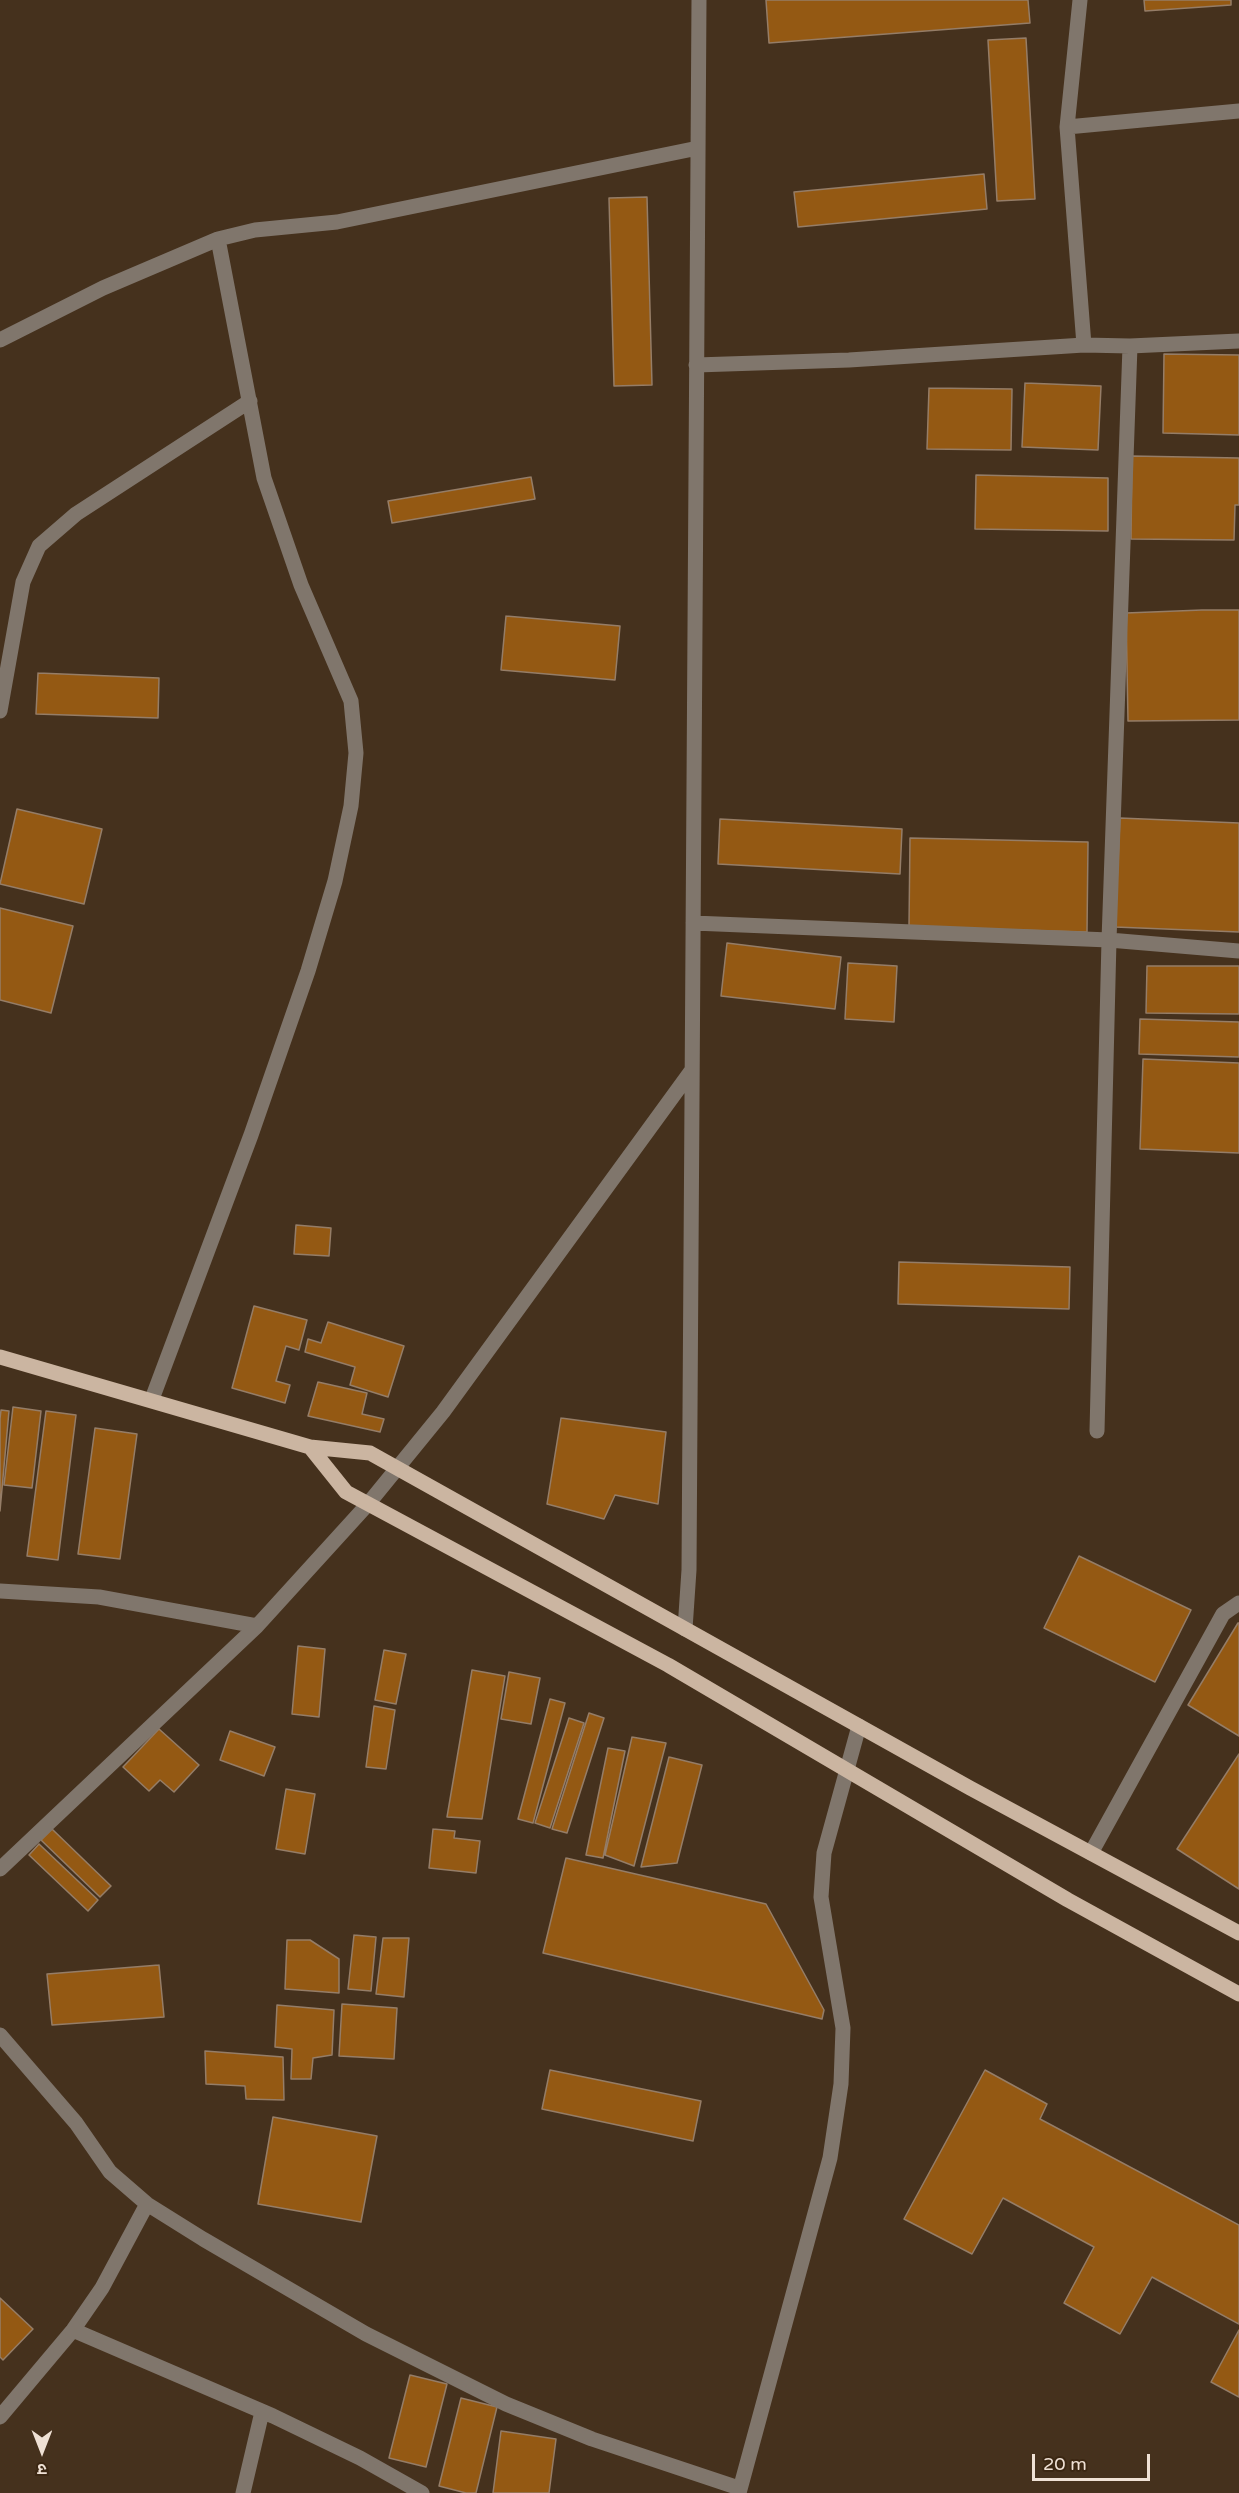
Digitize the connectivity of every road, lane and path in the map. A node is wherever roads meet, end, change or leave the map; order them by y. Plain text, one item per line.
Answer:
1 (699, 0) edge
2 (1080, 0) edge
3 (1239, 111) edge
4 (1067, 127) junction
5 (698, 148) junction
6 (218, 239) junction
7 (0, 340) edge
8 (1239, 341) edge
9 (1084, 345) junction
10 (1130, 346) junction
11 (696, 365) junction
12 (250, 401) junction
13 (0, 711) edge
14 (693, 923) junction
15 (1109, 940) junction
16 (1239, 951) edge
17 (692, 1070) junction
18 (0, 1357) edge
19 (152, 1399) junction
20 (1097, 1431) dead end
21 (310, 1447) junction
22 (397, 1469) junction
23 (368, 1504) junction
24 (0, 1591) edge
25 (1239, 1603) edge
26 (257, 1626) junction
27 (685, 1629) junction
28 (859, 1726) junction
29 (846, 1770) junction
30 (1091, 1853) junction
31 (0, 1869) edge
32 (1239, 1934) edge
33 (1239, 1994) edge
34 (0, 2035) edge
35 (147, 2204) junction
36 (73, 2330) junction
37 (262, 2412) junction
38 (0, 2417) edge
39 (739, 2490) edge
40 (243, 2493) edge
41 (422, 2493) edge

1 - 5 street
2 - 4 street
3 - 4 street
4 - 9 street
5 - 6 street
5 - 11 street
6 - 7 street
6 - 12 street
8 - 10 street
9 - 10 street
9 - 11 street
10 - 15 street
11 - 14 street
12 - 13 street
12 - 19 street
14 - 15 street
14 - 17 street
15 - 16 street
15 - 20 street
17 - 22 street
17 - 27 street
18 - 19 main road
19 - 21 main road
21 - 22 main road
21 - 23 main road
22 - 23 street
22 - 27 main road
23 - 26 street
23 - 29 main road
24 - 26 street
25 - 30 street
26 - 31 street
27 - 28 main road
28 - 29 street
28 - 30 main road
29 - 33 main road
29 - 39 street
30 - 32 main road
34 - 35 street
35 - 36 street
35 - 39 street
36 - 37 street
36 - 38 street
37 - 40 street
37 - 41 street

